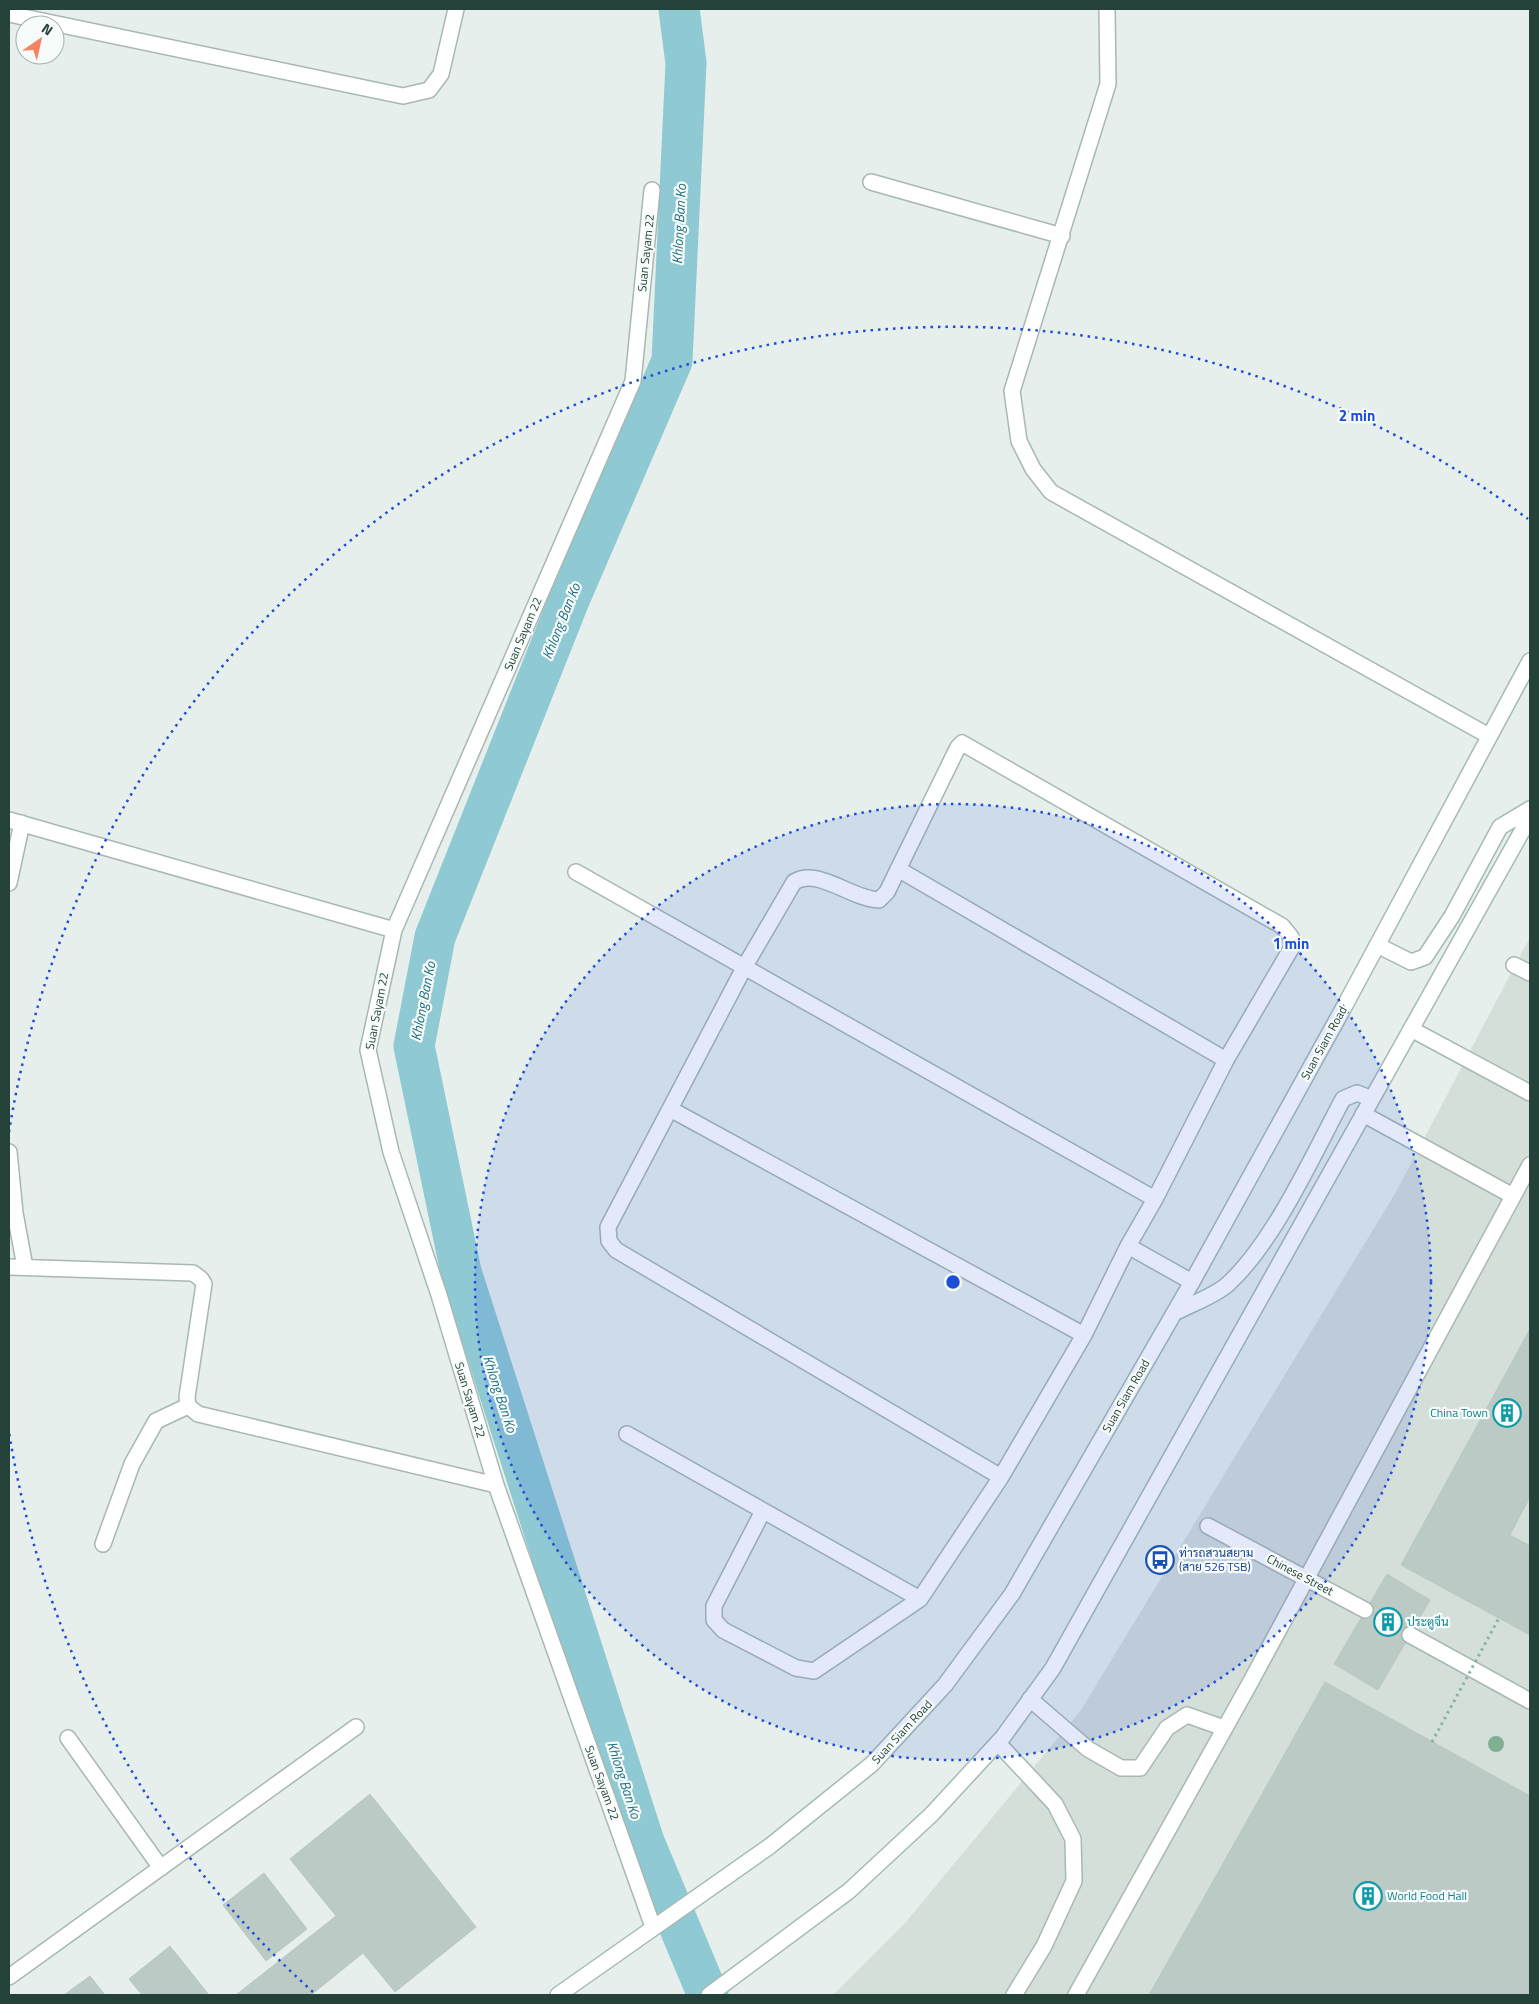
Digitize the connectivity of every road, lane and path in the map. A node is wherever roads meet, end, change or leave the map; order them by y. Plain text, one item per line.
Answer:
1 (456, 9) edge
2 (1107, 9) edge
3 (9, 14) edge
4 (872, 182) dead end
5 (652, 190) dead end
6 (1062, 236) junction
7 (1530, 661) edge
8 (1489, 736) junction
9 (1530, 808) edge
10 (1530, 817) edge
11 (15, 821) edge
12 (898, 869) junction
13 (576, 872) dead end
14 (9, 883) edge
15 (394, 930) junction
16 (1377, 945) junction
17 (1514, 965) dead end
18 (746, 966) junction
19 (1530, 973) edge
20 (1411, 1029) junction
21 (1226, 1060) junction
22 (1530, 1093) edge
23 (1372, 1099) junction
24 (672, 1110) junction
25 (1363, 1114) junction
26 (9, 1152) edge
27 (1530, 1165) edge
28 (1513, 1196) junction
29 (1155, 1200) junction
30 (1128, 1246) junction
31 (25, 1266) junction
32 (9, 1267) edge
33 (1192, 1282) junction
34 (1174, 1314) junction
35 (1084, 1335) junction
36 (188, 1406) junction
37 (627, 1434) dead end
38 (1001, 1476) junction
39 (496, 1485) junction
40 (763, 1511) junction
41 (1208, 1526) dead end
42 (103, 1544) dead end
43 (1306, 1578) junction
44 (920, 1599) junction
45 (1366, 1610) tunnel mouth
46 (1499, 1618) dead end
47 (1410, 1635) tunnel mouth
48 (1030, 1699) junction
49 (1530, 1701) edge
50 (356, 1728) dead end
51 (1224, 1728) junction
52 (68, 1738) dead end
53 (1432, 1742) dead end
54 (998, 1743) junction
55 (160, 1868) junction
56 (653, 1927) junction
57 (9, 1977) edge
58 (558, 1995) edge
59 (709, 1995) edge
60 (1014, 1995) edge
61 (1076, 1995) edge

1 - 3 street
2 - 6 street
4 - 6 street
5 - 15 street, Suan Sayam 22
6 - 8 street
7 - 8 street, Suan Siam Road
8 - 16 street, Suan Siam Road
9 - 16 street
10 - 20 street
11 - 14 street
11 - 15 street
12 - 18 street
12 - 21 street
12 - 21 street
13 - 18 street
15 - 39 street, Suan Sayam 22
16 - 33 street, Suan Siam Road
17 - 19 street
18 - 24 street
18 - 29 street
20 - 22 street
20 - 23 street
21 - 29 street
23 - 25 street
23 - 34 street
24 - 35 street
24 - 38 street
25 - 28 street
25 - 48 street
26 - 31 street
27 - 28 street
28 - 43 street
29 - 30 street
30 - 33 street
30 - 35 street
31 - 32 street
31 - 36 street
33 - 34 street, Suan Siam Road
34 - 56 street, Suan Siam Road
35 - 38 street
36 - 39 street
36 - 42 street
37 - 40 street
38 - 44 street
39 - 56 street, Suan Sayam 22
40 - 44 street
40 - 44 street
41 - 43 street, Chinese Street
43 - 45 street, Chinese Street
43 - 51 street
46 - 53 path, bridge
47 - 49 street
48 - 51 street
48 - 54 street
50 - 55 street
51 - 61 street
52 - 55 street
54 - 59 street
54 - 60 street
55 - 57 street
56 - 58 street, Suan Siam Road

